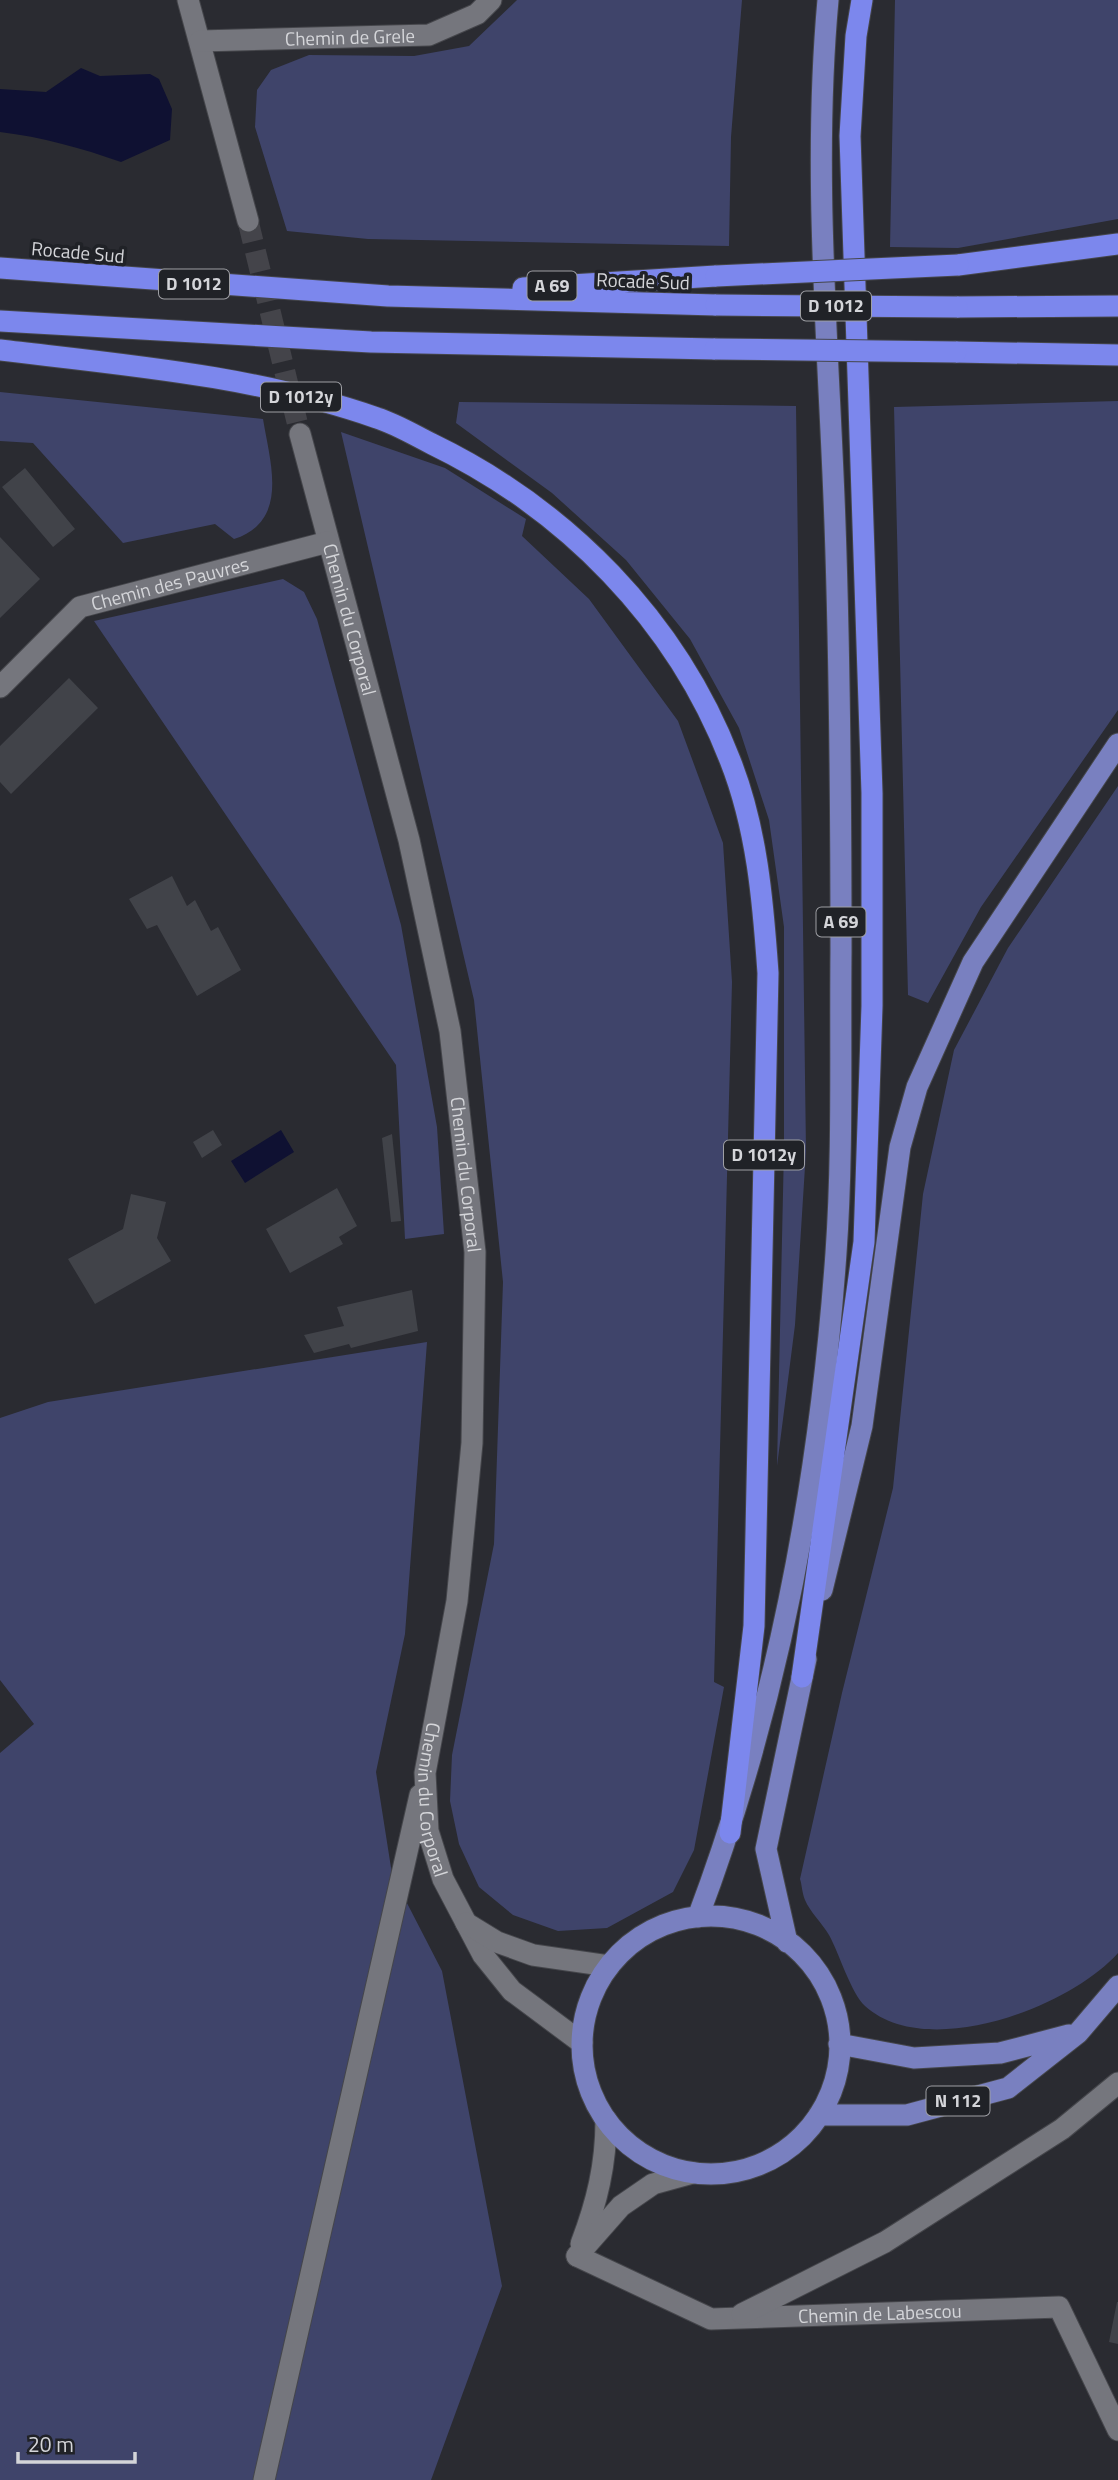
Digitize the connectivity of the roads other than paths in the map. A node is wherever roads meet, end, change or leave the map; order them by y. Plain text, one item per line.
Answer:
1 (188, 0) edge
2 (491, 0) edge
3 (828, 0) edge
4 (862, 0) edge
5 (200, 41) junction
6 (248, 221) tunnel mouth
7 (1118, 244) edge
8 (0, 268) edge
9 (388, 296) junction
10 (1118, 306) edge
11 (0, 321) edge
12 (0, 350) edge
13 (1118, 355) edge
14 (300, 434) tunnel mouth
15 (328, 542) junction
16 (0, 687) edge
17 (1118, 744) edge
18 (802, 1677) junction
19 (425, 1773) junction
20 (730, 1833) junction
21 (698, 1917) junction
22 (465, 1922) junction
23 (787, 1942) junction
24 (609, 1966) junction
25 (1118, 1986) edge
26 (1077, 2033) junction
27 (582, 2043) junction
28 (839, 2044) junction
29 (1118, 2083) edge
30 (819, 2115) junction
31 (606, 2120) junction
32 (693, 2173) junction
33 (577, 2256) junction
34 (734, 2318) junction
35 (1118, 2430) edge
36 (264, 2480) edge

1 - 5 street
2 - 5 street, Chemin de Grele
3 - 20 main road, A 69
4 - 18 highway, A 69
5 - 6 street
7 - 9 highway, A 69, bridge
8 - 9 highway, Rocade Sud / D 1012
9 - 10 highway, Rocade Sud / D 1012, bridge
11 - 13 highway, bridge
12 - 20 highway, D 1012y
14 - 15 street, Chemin du Corporal
15 - 16 street, Chemin des Pauvres
15 - 19 street, Chemin du Corporal
17 - 18 main road
18 - 23 main road
19 - 22 street, Chemin du Corporal
19 - 36 street
20 - 21 main road
21 - 23 main road
21 - 24 main road
22 - 24 street
22 - 27 street, Chemin du Corporal
23 - 28 main road
24 - 27 main road
25 - 26 main road, N 112
26 - 28 main road
26 - 30 main road, N 112
27 - 31 main road
28 - 30 main road
29 - 34 street
30 - 32 main road
31 - 32 main road
31 - 33 street
32 - 33 street
33 - 34 street, Chemin de Labescou
34 - 35 street, Chemin de Labescou

